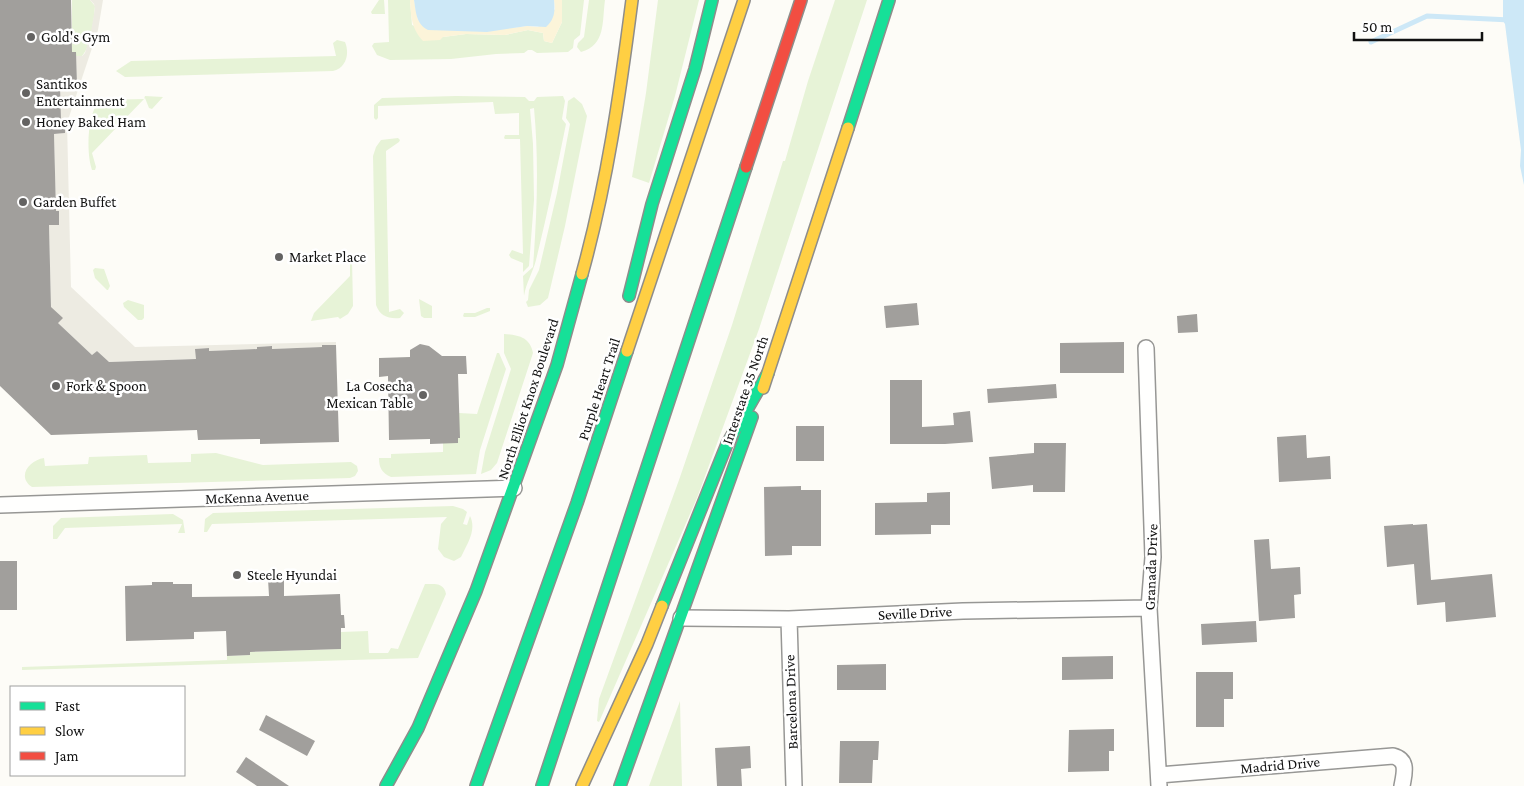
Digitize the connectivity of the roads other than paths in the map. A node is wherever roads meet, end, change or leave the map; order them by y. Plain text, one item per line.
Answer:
1 (632, 0) edge
2 (712, 0) edge
3 (744, 0) edge
4 (801, 0) edge
5 (889, 0) edge
6 (625, 310) dead end
7 (1146, 348) dead end
8 (616, 349) dead end
9 (768, 373) junction
10 (514, 488) junction
11 (577, 503) junction
12 (0, 505) edge
13 (1148, 608) junction
14 (681, 618) junction
15 (789, 619) junction
16 (1159, 781) edge
17 (386, 786) edge
18 (476, 786) edge
19 (542, 786) edge
20 (582, 786) edge
21 (620, 786) edge
22 (794, 786) edge
23 (1402, 786) edge

1 - 10 main road, North Elliot Knox Boulevard
2 - 6 main road
3 - 11 main road, Purple Heart Trail
4 - 19 main road
5 - 9 main road, Interstate 35 North
7 - 13 street, Granada Drive
8 - 11 main road
9 - 14 main road, Interstate 35 North
9 - 20 main road
10 - 12 street, McKenna Avenue
10 - 17 main road, North Elliot Knox Boulevard
11 - 18 main road, Purple Heart Trail
13 - 15 street, Seville Drive
13 - 16 street, Granada Drive
14 - 15 street, Seville Drive
14 - 21 main road, Interstate 35 North
15 - 22 street, Barcelona Drive
16 - 23 street, Madrid Drive

